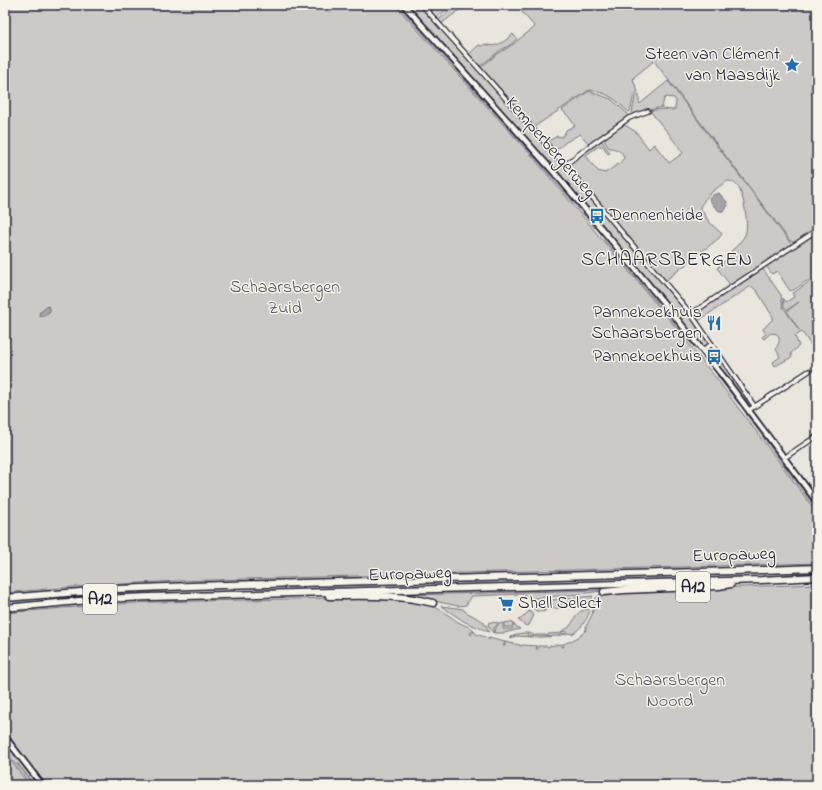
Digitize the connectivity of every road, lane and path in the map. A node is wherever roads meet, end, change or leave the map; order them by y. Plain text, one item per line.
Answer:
1 (404, 5) edge
2 (422, 5) edge
3 (648, 111) dead end
4 (565, 165) junction
5 (817, 230) edge
6 (691, 314) junction
7 (712, 344) junction
8 (703, 350) junction
9 (809, 371) dead end
10 (755, 407) junction
11 (749, 410) junction
12 (817, 436) edge
13 (784, 458) junction
14 (817, 502) edge
15 (817, 568) edge
16 (817, 577) edge
17 (762, 580) junction
18 (604, 592) dead end
19 (276, 593) junction
20 (5, 598) edge
21 (433, 603) dead end
22 (5, 608) edge
23 (5, 737) edge
24 (42, 785) edge

1 - 8 main road, Kemperbergerweg
2 - 4 street, Kemperbergerweg
3 - 4 street, Kemperbergerweg
4 - 6 street, Kemperbergerweg
5 - 6 street
6 - 7 street, Kemperbergerweg
7 - 8 street
7 - 10 street, Kemperbergerweg
8 - 11 main road, Kemperbergerweg
9 - 10 street
10 - 11 street
11 - 13 main road, Kemperbergerweg
12 - 13 street
13 - 14 main road, Kemperbergerweg
15 - 20 highway, Europaweg / A12
16 - 17 highway, Europaweg / A12
17 - 18 highway, A12
17 - 19 highway, Europaweg / A12
19 - 21 highway, A12
19 - 22 highway, Europaweg / A12
23 - 24 main road

